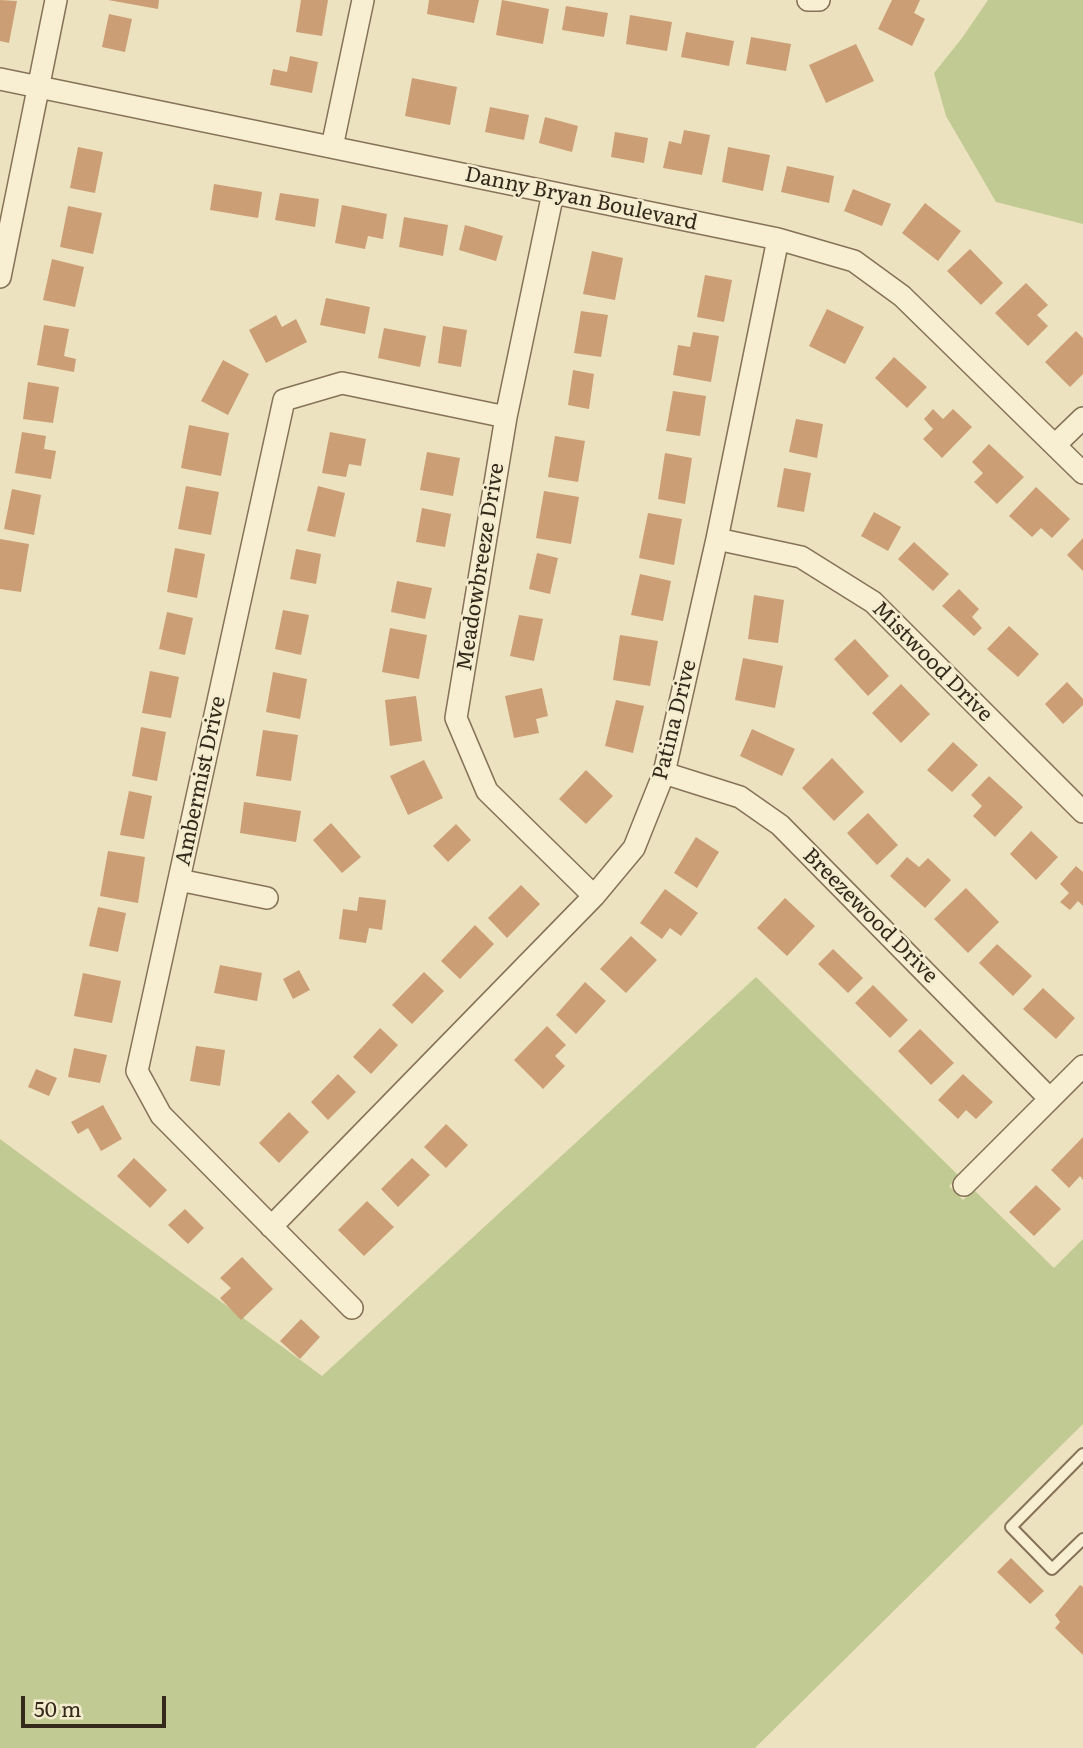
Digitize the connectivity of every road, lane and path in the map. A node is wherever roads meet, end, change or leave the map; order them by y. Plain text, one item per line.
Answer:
1 (56, 0) edge
2 (363, 0) edge
3 (808, 0) edge
4 (818, 0) edge
5 (0, 79) edge
6 (38, 87) junction
7 (332, 147) junction
8 (553, 193) junction
9 (778, 239) junction
10 (0, 277) edge
11 (506, 418) junction
12 (1083, 418) edge
13 (1055, 445) junction
14 (1083, 473) edge
15 (717, 539) junction
16 (664, 773) junction
17 (1083, 812) edge
18 (179, 880) junction
19 (594, 896) junction
20 (267, 898) dead end
21 (1083, 1066) edge
22 (1050, 1099) junction
23 (964, 1185) dead end
24 (271, 1227) junction
25 (352, 1308) dead end
26 (1083, 1454) edge
27 (1083, 1539) edge

1 - 6 street
2 - 7 street
3 - 4 street
5 - 6 street, Danny Bryan Boulevard
6 - 7 street, Danny Bryan Boulevard
6 - 10 street
7 - 8 street, Danny Bryan Boulevard
8 - 9 street, Danny Bryan Boulevard
8 - 11 street, Meadowbreeze Drive
9 - 13 street, Danny Bryan Boulevard
9 - 15 street, Patina Drive
11 - 18 street, Ambermist Drive
11 - 19 street, Meadowbreeze Drive
12 - 13 street
13 - 14 street, Danny Bryan Boulevard
15 - 16 street, Patina Drive
15 - 17 street, Mistwood Drive
16 - 19 street, Patina Drive
16 - 22 street, Breezewood Drive
18 - 20 street
18 - 24 street, Ambermist Drive
19 - 24 street, Patina Drive
21 - 22 street
22 - 23 street
24 - 25 street, Ambermist Drive
26 - 27 lane

